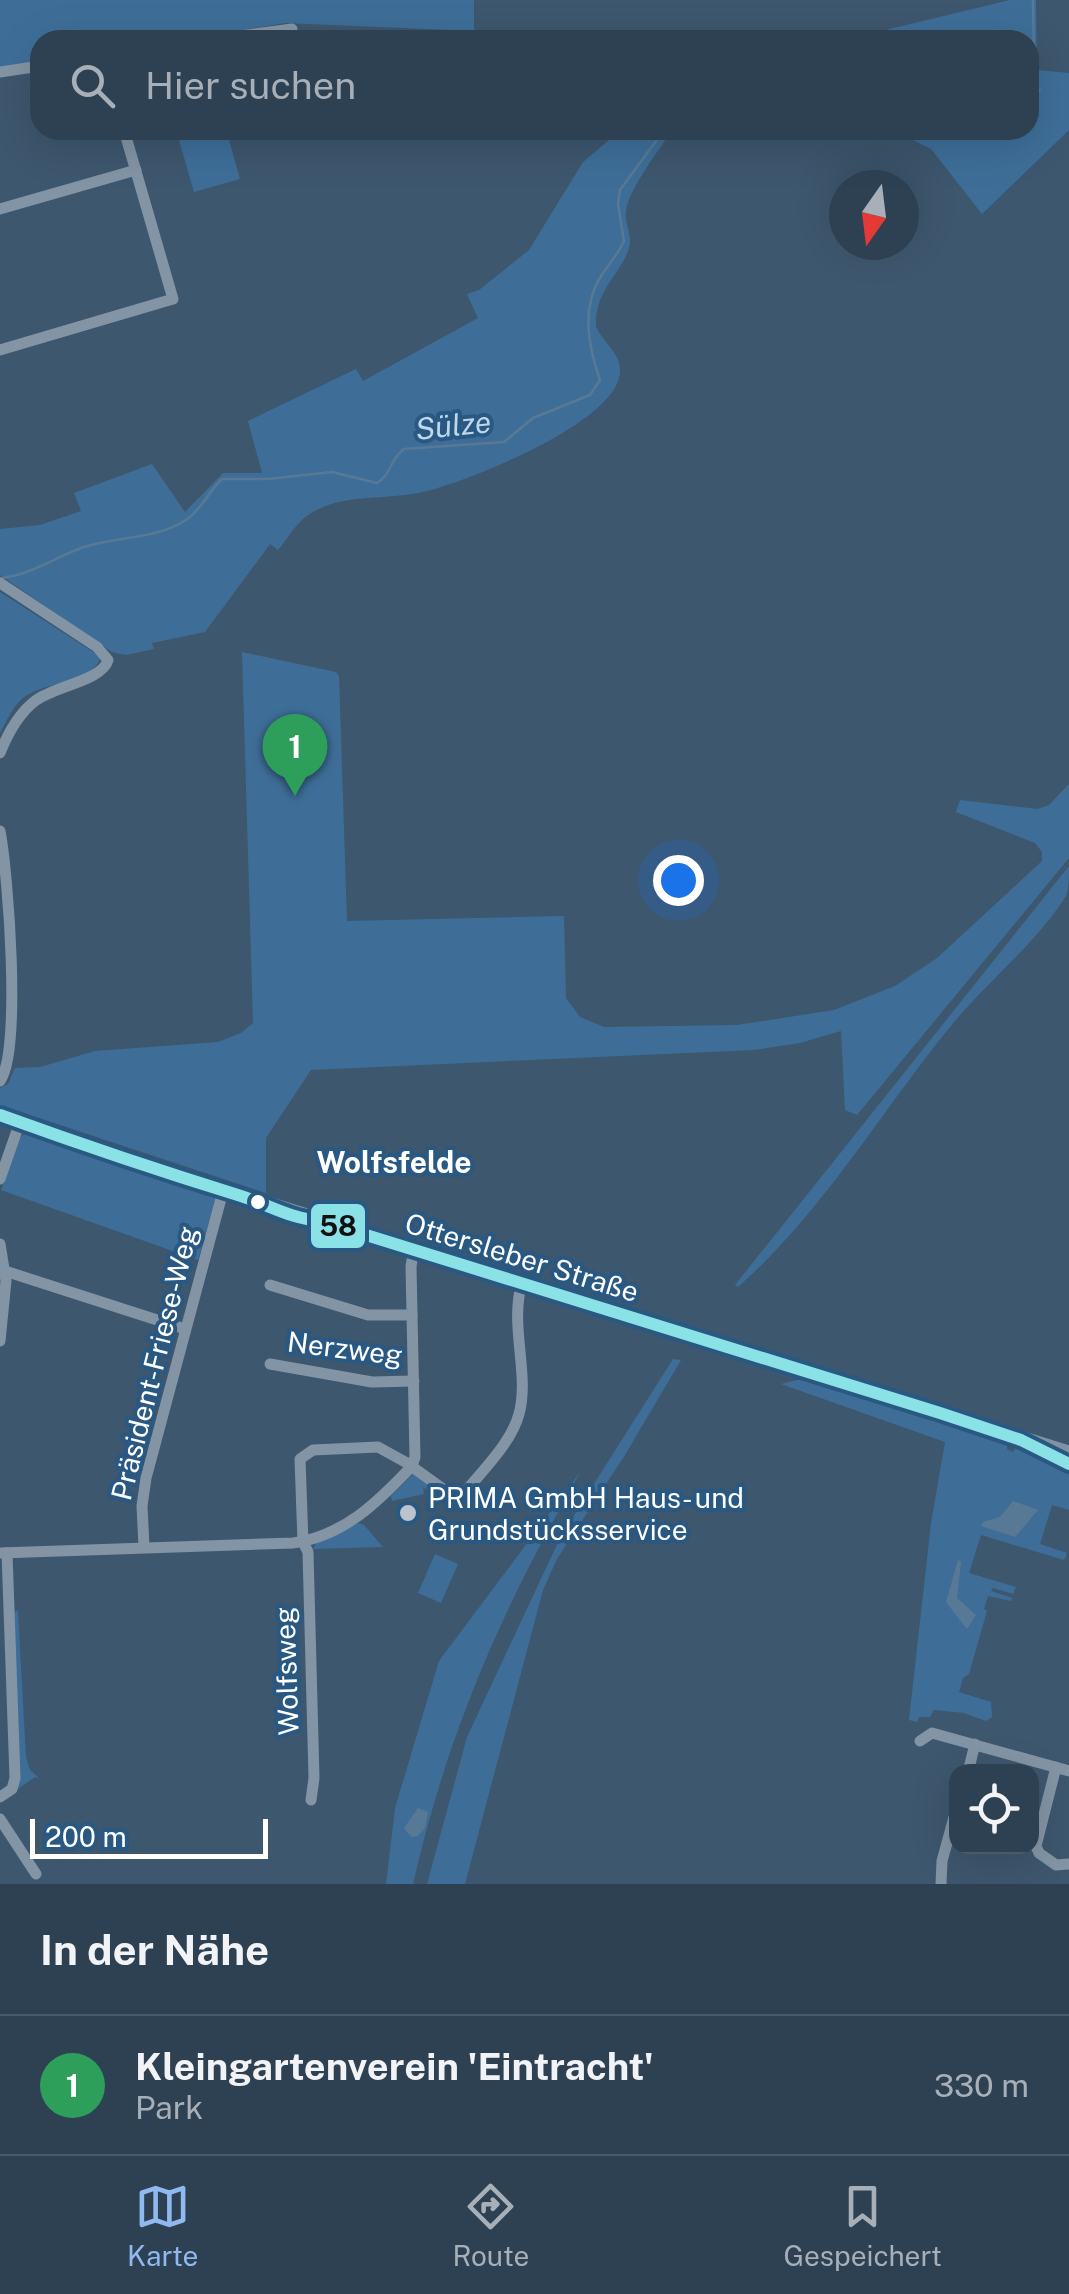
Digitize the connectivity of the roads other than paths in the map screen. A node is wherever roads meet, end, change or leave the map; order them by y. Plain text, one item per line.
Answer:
1 (292, 29) dead end
2 (284, 30) edge
3 (30, 68) edge
4 (0, 72) edge
5 (127, 140) edge
6 (136, 170) junction
7 (0, 209) edge
8 (0, 350) edge
9 (4, 586) edge
10 (0, 752) edge
11 (0, 831) edge
12 (0, 1081) edge
13 (0, 1115) edge
14 (20, 1122) junction
15 (0, 1179) edge
16 (223, 1191) junction
17 (255, 1201) junction
18 (321, 1221) junction
19 (0, 1244) edge
20 (414, 1250) junction
21 (5, 1271) junction
22 (522, 1283) junction
23 (270, 1286) dead end
24 (412, 1315) junction
25 (185, 1329) junction
26 (0, 1340) edge
27 (270, 1364) dead end
28 (414, 1382) junction
29 (1021, 1440) junction
30 (1069, 1453) edge
31 (1069, 1464) edge
32 (412, 1466) junction
33 (303, 1542) junction
34 (144, 1547) junction
35 (4, 1553) edge
36 (920, 1741) dead end
37 (976, 1744) junction
38 (970, 1764) edge
39 (1063, 1769) edge
40 (0, 1797) edge
41 (311, 1800) dead end
42 (0, 1819) edge
43 (949, 1836) edge
44 (1069, 1864) edge
45 (36, 1874) dead end
46 (941, 1884) edge

1 - 2 street
3 - 4 street
5 - 6 street
6 - 7 street
6 - 8 street
9 - 10 street
11 - 12 street
13 - 14 main road, Ottersleber Straße
14 - 15 street
14 - 16 main road, Ottersleber Straße
16 - 17 main road, Ottersleber Straße
16 - 25 street, Präsident-Friese-Weg
17 - 18 main road, Ottersleber Straße
17 - 18 street
18 - 20 main road, Ottersleber Straße
19 - 21 street
20 - 22 main road, Ottersleber Straße
20 - 24 street
21 - 25 street
21 - 26 street
22 - 29 main road, Ottersleber Straße
22 - 32 street
23 - 24 street
24 - 28 street
25 - 34 street, Präsident-Friese-Weg
27 - 28 street, Nerzweg
28 - 32 street
29 - 30 main road
29 - 31 main road
32 - 33 street
32 - 33 street, Wolfsweg
33 - 34 street
33 - 41 street, Wolfsweg
34 - 35 street
35 - 40 street
36 - 37 street
37 - 38 street
37 - 39 street
39 - 44 street
42 - 45 street
43 - 46 street

